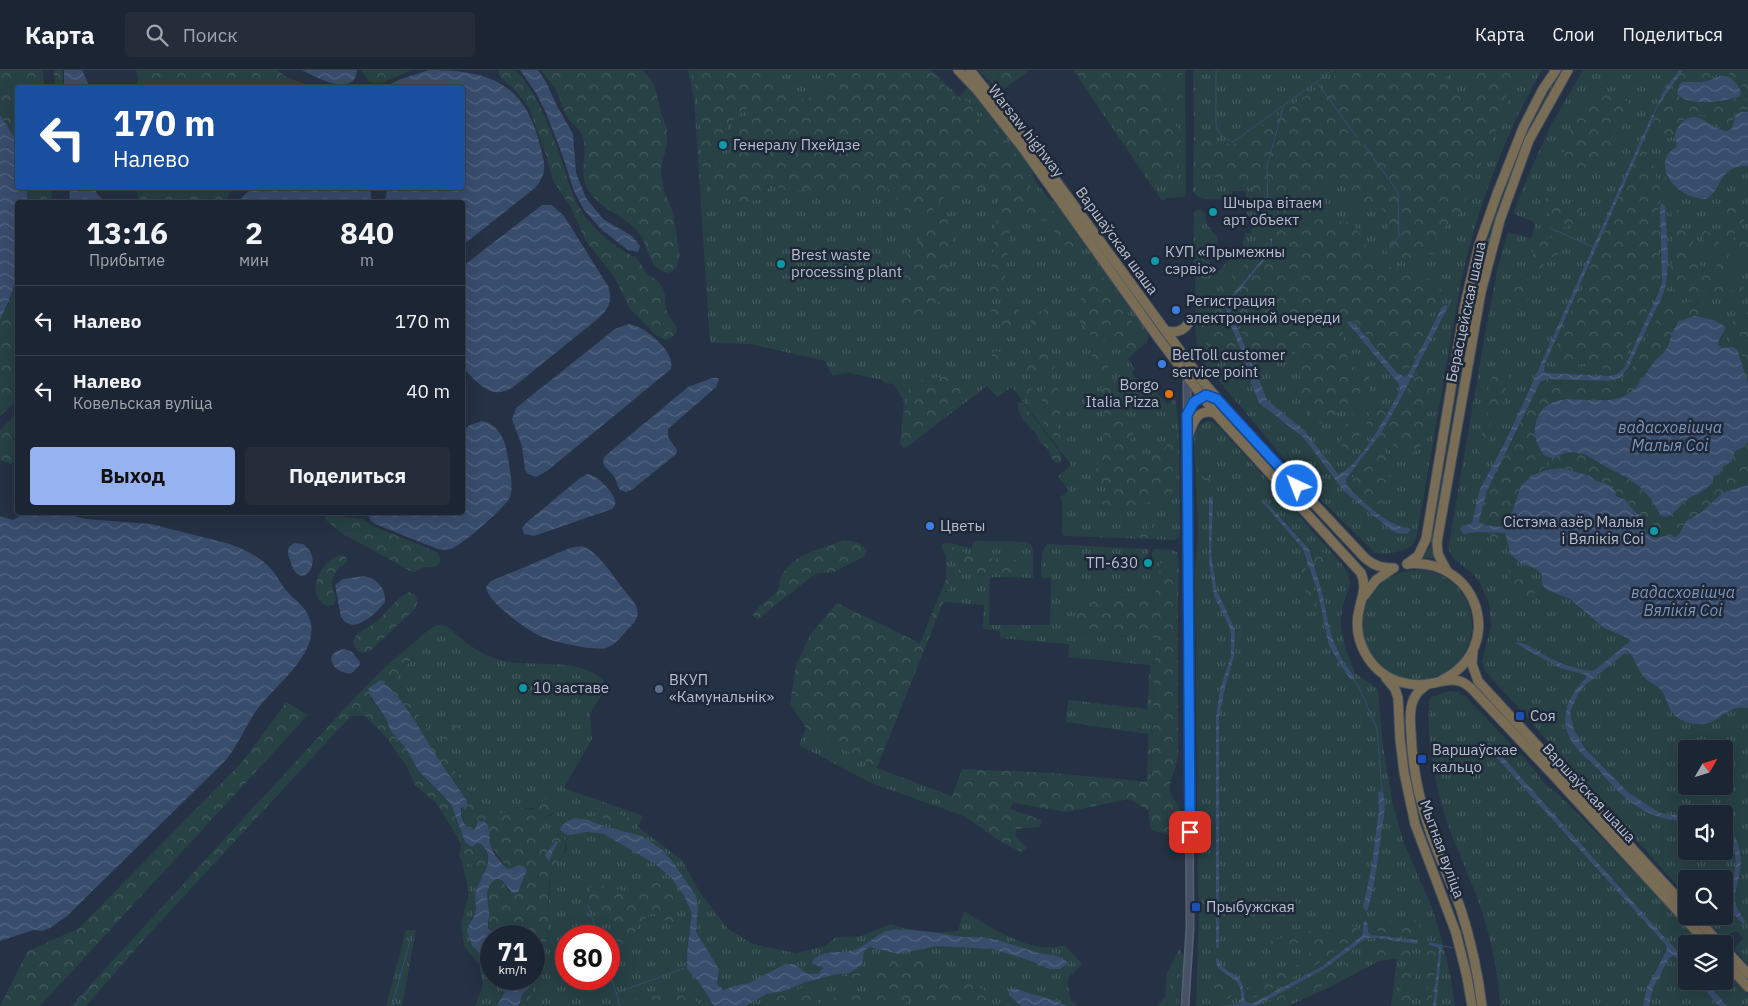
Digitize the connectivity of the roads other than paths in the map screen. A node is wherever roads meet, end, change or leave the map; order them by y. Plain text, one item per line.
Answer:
1 (958, 70) edge
2 (970, 70) edge
3 (1556, 70) edge
4 (1568, 70) edge
5 (1110, 262) junction
6 (1145, 289) dead end
7 (1143, 300) junction
8 (1188, 324) dead end
9 (1166, 331) junction
10 (1187, 377) junction
11 (1202, 396) junction
12 (1217, 399) junction
13 (1215, 413) junction
14 (1187, 415) junction
15 (1188, 437) junction
16 (1407, 564) junction
17 (1394, 568) junction
18 (1447, 571) junction
19 (1363, 598) junction
20 (1473, 650) junction
21 (1383, 674) junction
22 (1439, 681) junction
23 (1428, 684) junction
24 (1678, 898) edge
25 (1703, 925) edge
26 (1700, 935) edge
27 (1712, 935) edge
28 (1733, 958) edge
29 (1733, 971) edge
30 (1748, 974) edge
31 (1748, 987) edge
32 (1185, 1006) edge
33 (1472, 1006) edge
34 (1482, 1006) edge

1 - 5 highway, Warsaw highway
2 - 5 highway, Варшаўская шаша
3 - 16 highway, Берасцейская шаша
4 - 18 highway, Берасцейская шаша
5 - 7 highway, Варшаўская шаша
5 - 10 highway, Warsaw highway
6 - 7 highway
7 - 9 highway, Варшаўская шаша
8 - 9 highway
9 - 12 highway, Варшаўская шаша
10 - 11 highway, Варшаўская шаша
10 - 14 main road
11 - 12 highway
11 - 13 highway, Варшаўская шаша
11 - 14 highway
12 - 17 highway, Варшаўская шаша
13 - 15 highway
13 - 19 highway, Варшаўская шаша
14 - 15 main road
15 - 32 main road
16 - 17 highway, Варшаўская шаша
16 - 18 highway, Варшаўская шаша
17 - 19 highway, Варшаўская шаша
18 - 20 highway, Варшаўская шаша
19 - 21 highway, Варшаўская шаша
20 - 22 highway, Варшаўская шаша
20 - 24 highway, Варшаўская шаша
21 - 23 highway, Варшаўская шаша
21 - 33 highway, Мытная вуліца
22 - 23 highway, Варшаўская шаша
22 - 26 highway, Варшаўская шаша
23 - 34 highway, Мытная вуліца
25 - 27 highway
28 - 30 highway
29 - 31 highway

